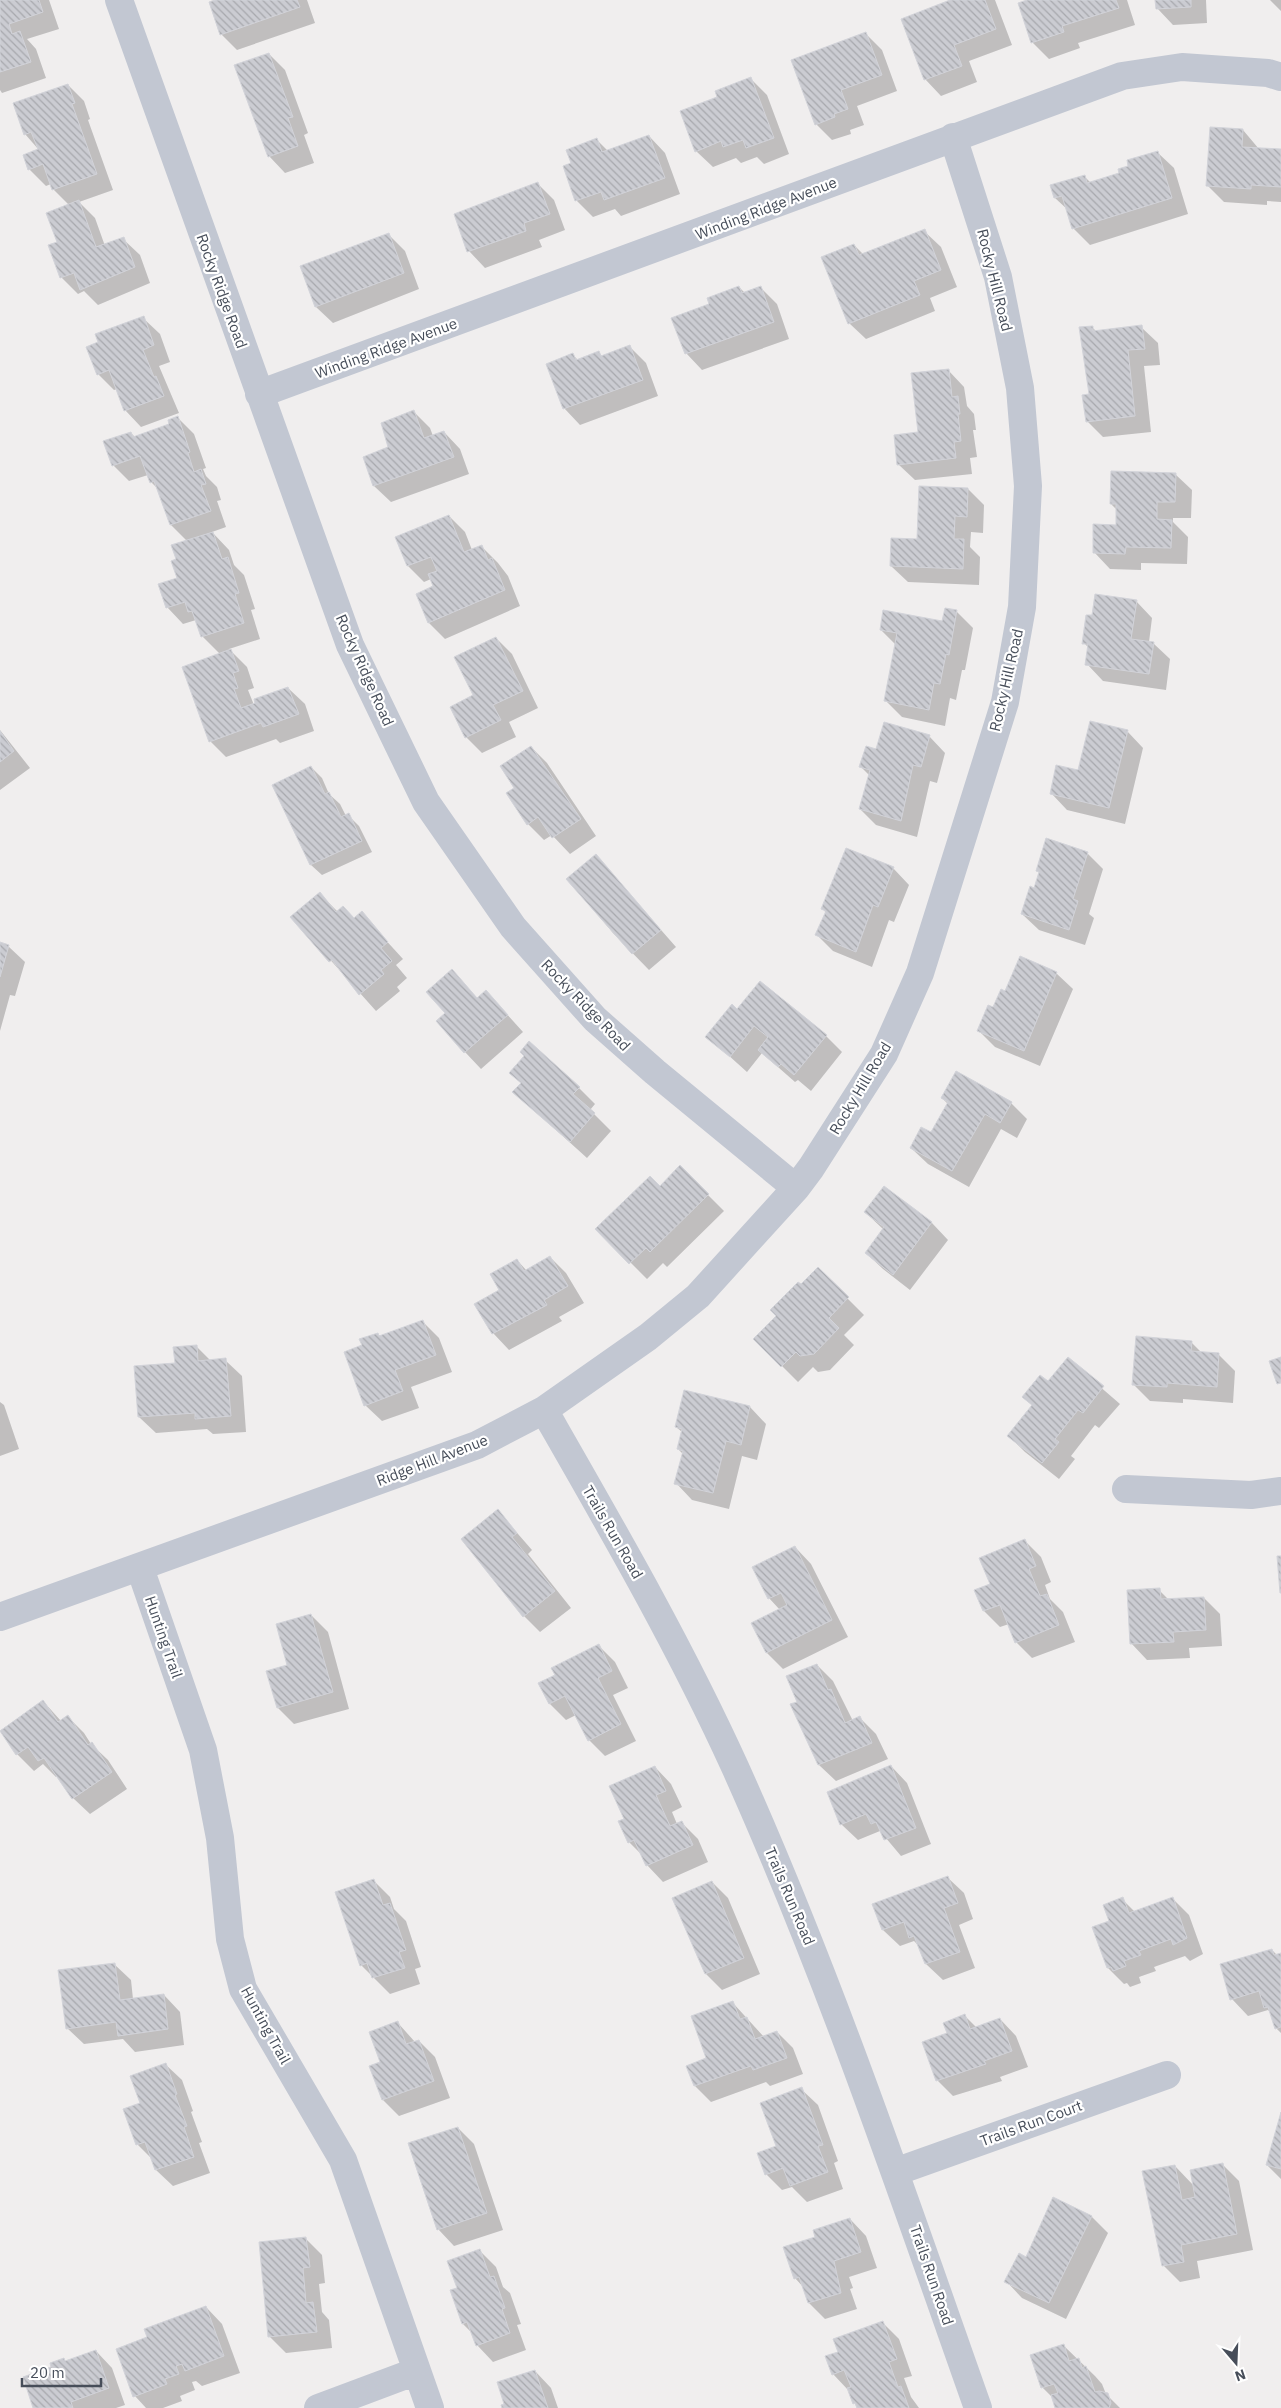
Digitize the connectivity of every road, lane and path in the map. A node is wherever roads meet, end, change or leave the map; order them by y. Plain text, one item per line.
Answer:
1 (119, 0) edge
2 (1281, 77) edge
3 (953, 137) junction
4 (259, 394) junction
5 (796, 1188) junction
6 (544, 1410) junction
7 (1126, 1489) dead end
8 (1281, 1492) edge
9 (140, 1568) junction
10 (0, 1616) edge
11 (1167, 2075) dead end
12 (895, 2172) junction
13 (417, 2371) junction
14 (318, 2408) edge
15 (430, 2408) edge
16 (978, 2408) edge

1 - 4 street, Rocky Ridge Road
2 - 3 street, Winding Ridge Avenue
3 - 4 street, Winding Ridge Avenue
3 - 5 street, Rocky Hill Road
4 - 5 street, Rocky Ridge Road
5 - 6 street, Ridge Hill Avenue
6 - 9 street, Ridge Hill Avenue
6 - 12 street, Trails Run Road
7 - 8 street
9 - 10 street, Ridge Hill Avenue
9 - 13 street, Hunting Trail
11 - 12 street, Trails Run Court
12 - 16 street, Trails Run Road
13 - 14 street
13 - 15 street, Hunting Trail

